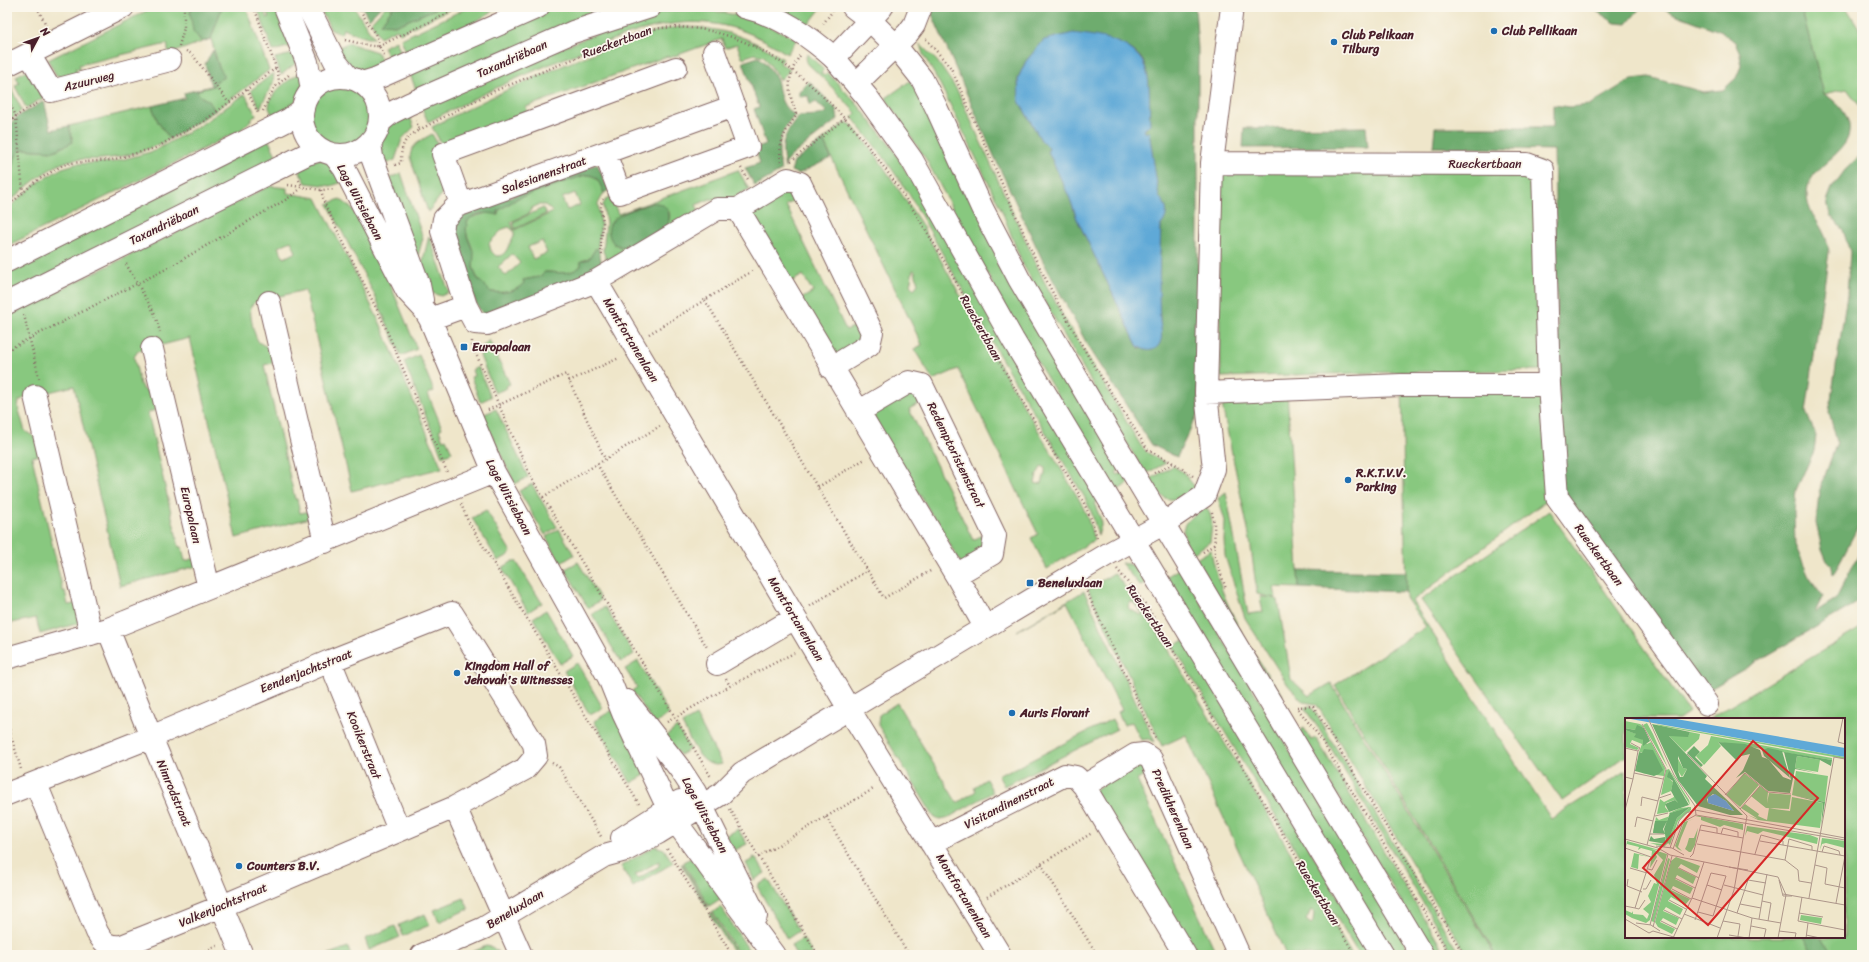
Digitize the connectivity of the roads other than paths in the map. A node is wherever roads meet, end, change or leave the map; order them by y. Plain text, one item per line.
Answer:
1 (123, 7) edge
2 (285, 7) edge
3 (308, 7) edge
4 (538, 7) edge
5 (650, 7) edge
6 (744, 7) edge
7 (1232, 7) edge
8 (868, 11) edge
9 (918, 16) edge
10 (895, 45) junction
11 (714, 52) dead end
12 (174, 53) road end
13 (29, 54) junction
14 (834, 58) junction
15 (7, 65) edge
16 (676, 68) dead end
17 (355, 80) junction
18 (856, 84) junction
19 (307, 99) junction
20 (734, 106) junction
21 (380, 122) junction
22 (370, 143) junction
23 (328, 152) junction
24 (605, 153) junction
25 (1212, 163) junction
26 (461, 204) junction
27 (738, 209) junction
28 (7, 261) edge
29 (603, 276) junction
30 (269, 302) dead end
31 (15, 307) edge
32 (427, 314) junction
33 (470, 314) junction
34 (152, 349) road end
35 (832, 368) junction
36 (1549, 385) junction
37 (1206, 393) junction
38 (35, 396) road end
39 (858, 412) junction
40 (494, 472) junction
41 (1163, 524) junction
42 (1133, 540) junction
43 (325, 542) junction
44 (952, 568) junction
45 (209, 588) junction
46 (795, 616) junction
47 (985, 627) junction
48 (100, 632) junction
49 (7, 658) edge
50 (330, 661) junction
51 (717, 664) road end
52 (609, 678) junction
53 (1707, 704) dead end
54 (850, 709) junction
55 (151, 736) junction
56 (536, 756) joint
57 (1084, 786) junction
58 (23, 788) edge
59 (699, 799) junction
60 (455, 807) junction
61 (672, 815) junction
62 (399, 830) junction
63 (931, 843) junction
64 (222, 906) junction
65 (504, 916) junction
66 (238, 947) edge
67 (771, 950) edge
68 (422, 955) edge
69 (520, 955) edge
70 (1000, 955) edge
71 (1185, 955) edge
72 (1239, 955) edge
73 (1383, 955) edge
74 (1422, 955) edge

1 - 13 street
2 - 19 street
3 - 17 street
4 - 17 street
5 - 21 street, Taxandriëbaan
6 - 14 street
7 - 25 street
8 - 10 street
8 - 14 street
9 - 10 street
10 - 18 street
10 - 41 street
11 - 20 street
12 - 13 street, Azuurweg
13 - 15 street
14 - 18 street, Rueckertbaan
16 - 26 street
17 - 19 street
17 - 21 street
18 - 42 street, Rueckertbaan
19 - 23 street
19 - 28 street
20 - 24 street, Salesianenstraat
20 - 24 street
21 - 22 street
22 - 23 street
22 - 32 street, Lage Witsiebaan
23 - 31 street, Taxandriëbaan
23 - 32 street, Lage Witsiebaan
24 - 26 street, Salesianenstraat
25 - 36 street, Rueckertbaan
25 - 37 street
26 - 33 street, Salesianenstraat
27 - 29 street
27 - 35 street
27 - 35 street
29 - 33 street
29 - 46 street, Montfortanenlaan
30 - 43 street
32 - 33 street
32 - 40 street, Lage Witsiebaan
34 - 45 street, Europalaan
35 - 39 street
36 - 37 street
36 - 53 street, Rueckertbaan
37 - 41 street
38 - 48 street
39 - 44 street
39 - 44 street, Redemptoristenstraat
40 - 43 street
40 - 52 street, Lage Witsiebaan
41 - 42 street, Beneluxlaan
41 - 74 street
42 - 47 street, Beneluxlaan
42 - 73 street, Rueckertbaan
43 - 45 street
44 - 47 street
45 - 48 street
46 - 51 street
46 - 54 street, Montfortanenlaan
47 - 54 street, Beneluxlaan
48 - 49 street
48 - 55 street, Nimrodstraat
50 - 55 street, Eendenjachtstraat
50 - 56 street, Eendenjachtstraat
50 - 62 street, Kooikerstraat
52 - 59 street, Lage Witsiebaan
52 - 61 street, Lage Witsiebaan
54 - 59 street, Beneluxlaan
54 - 63 street, Montfortanenlaan
55 - 58 street, Eendenjachtstraat
55 - 64 street, Nimrodstraat
56 - 60 street, Valkenjachtstraat
57 - 63 street, Visitandinenstraat
57 - 71 street
57 - 72 street, Predikherenlaan
58 - 64 street, Valkenjachtstraat
59 - 61 street, Beneluxlaan
59 - 67 street, Lage Witsiebaan
60 - 62 street, Valkenjachtstraat
60 - 65 street
61 - 65 street, Beneluxlaan
61 - 67 street, Lage Witsiebaan
62 - 64 street, Valkenjachtstraat
63 - 70 street, Montfortanenlaan
64 - 66 street, Nimrodstraat
65 - 68 street, Beneluxlaan
65 - 69 street

